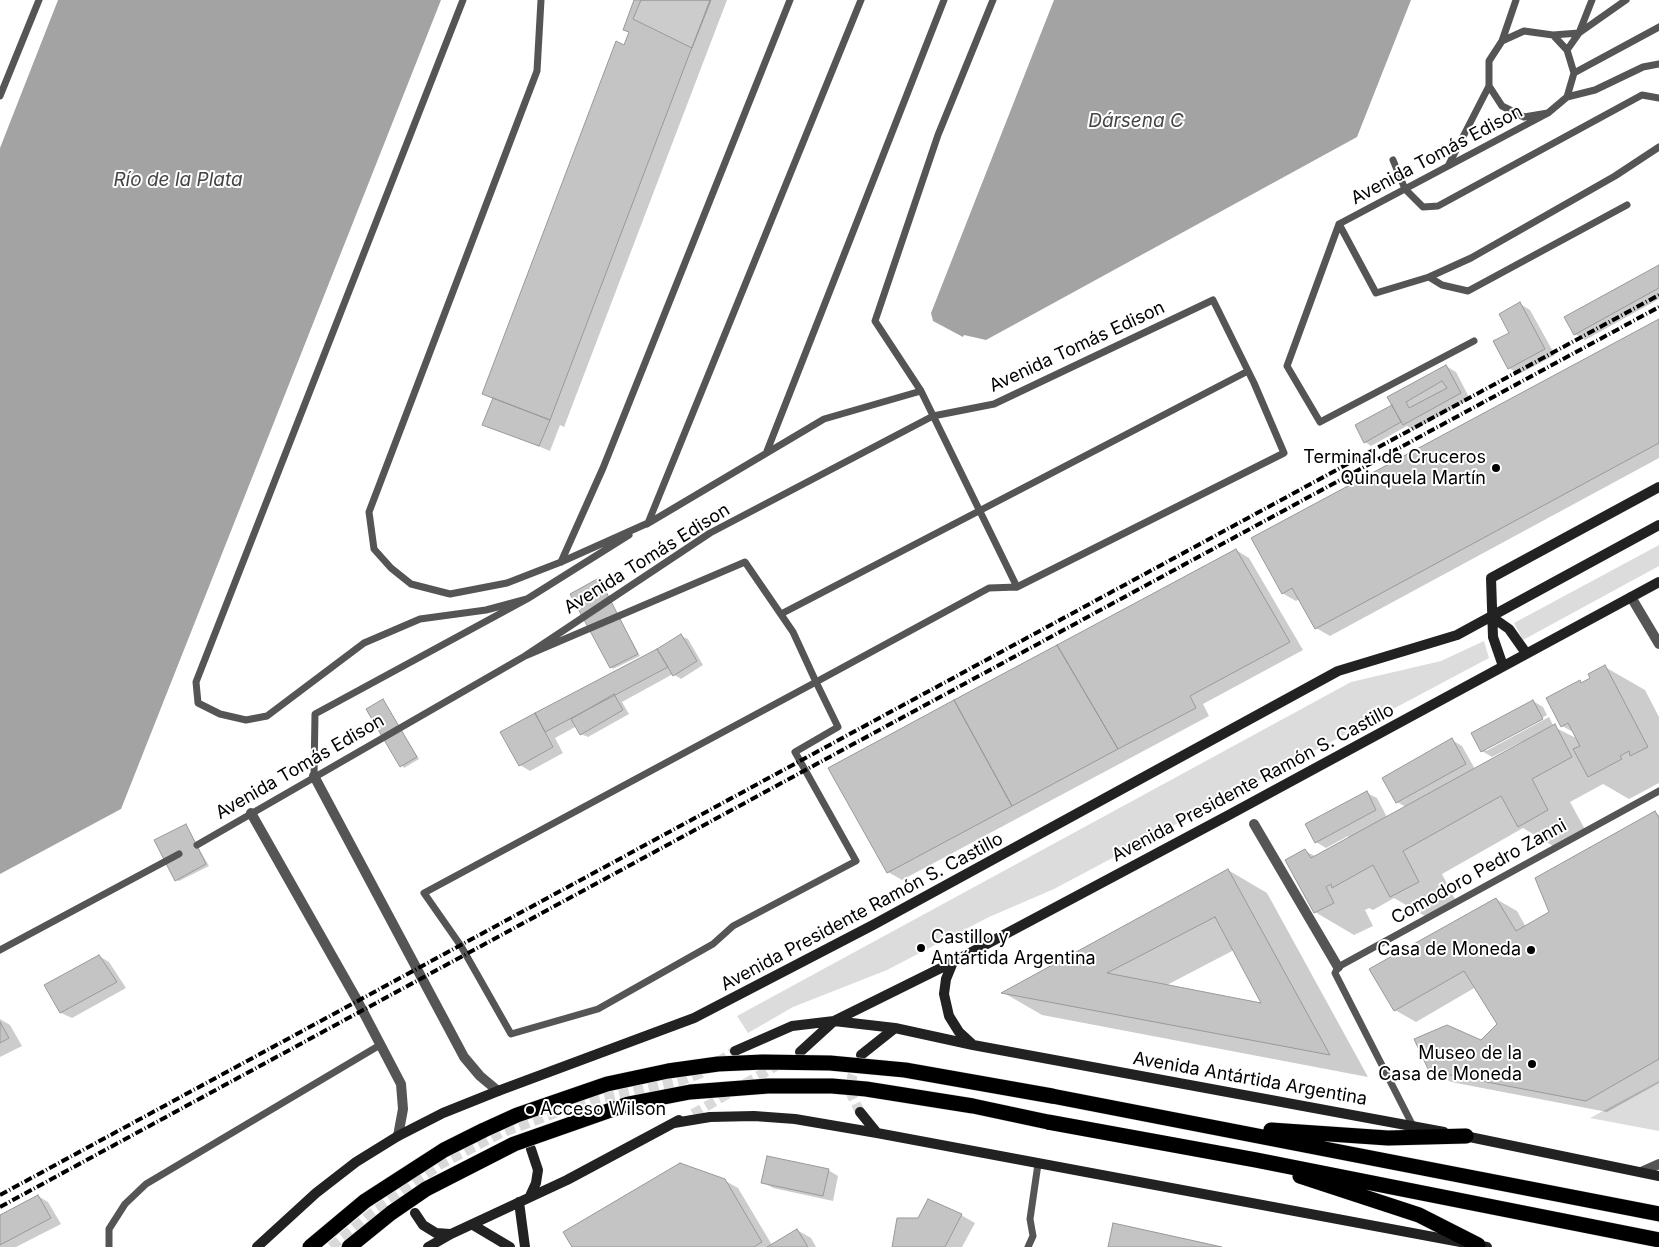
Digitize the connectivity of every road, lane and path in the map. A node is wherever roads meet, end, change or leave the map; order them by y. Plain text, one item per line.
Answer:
1 (39, 0) edge
2 (463, 0) edge
3 (541, 0) edge
4 (790, 0) edge
5 (861, 0) edge
6 (944, 0) edge
7 (993, 0) edge
8 (1516, 0) edge
9 (1592, 0) edge
10 (1626, 0) edge
11 (1659, 27) edge
12 (1579, 33) junction
13 (1553, 35) junction
14 (1502, 41) junction
15 (1567, 50) junction
16 (1659, 64) edge
17 (1574, 73) junction
18 (1489, 86) junction
19 (0, 96) edge
20 (1567, 97) junction
21 (1659, 98) edge
22 (1548, 113) junction
23 (1659, 147) edge
24 (1393, 160) dead end
25 (1447, 166) junction
26 (1405, 189) junction
27 (1627, 205) dead end
28 (1340, 224) junction
29 (1429, 277) junction
30 (1474, 341) dead end
31 (1248, 371) junction
32 (921, 391) junction
33 (933, 416) junction
34 (767, 451) junction
35 (1659, 487) edge
36 (979, 510) junction
37 (648, 523) junction
38 (1659, 525) edge
39 (561, 562) junction
40 (1659, 582) edge
41 (1017, 587) junction
42 (1631, 597) junction
43 (527, 599) junction
44 (782, 614) junction
45 (1492, 617) junction
46 (1659, 644) edge
47 (1526, 653) junction
48 (525, 656) junction
49 (1503, 666) junction
50 (816, 682) junction
51 (314, 776) junction
52 (1659, 791) edge
53 (251, 813) junction
54 (1254, 824) dead end
55 (197, 845) dead end
56 (179, 854) dead end
57 (0, 950) edge
58 (953, 962) junction
59 (1338, 967) junction
60 (834, 1021) junction
61 (895, 1028) junction
62 (380, 1045) junction
63 (973, 1045) junction
64 (735, 1051) tunnel mouth
65 (800, 1052) dead end
66 (861, 1055) tunnel mouth
67 (498, 1091) junction
68 (860, 1112) tunnel mouth
69 (693, 1114) tunnel mouth
70 (1167, 1120) junction
71 (674, 1123) junction
72 (1413, 1126) junction
73 (877, 1132) junction
74 (398, 1136) junction
75 (1466, 1136) junction
76 (531, 1149) dead end
77 (1256, 1160) junction
78 (1038, 1164) junction
79 (1659, 1164) edge
80 (1641, 1172) junction
81 (1659, 1176) edge
82 (530, 1196) junction
83 (519, 1202) junction
84 (415, 1213) dead end
85 (1659, 1214) edge
86 (473, 1225) junction
87 (451, 1234) junction
88 (1659, 1240) edge
89 (1437, 1242) edge
90 (1483, 1246) edge
91 (108, 1247) edge
92 (257, 1247) edge
93 (310, 1247) edge
94 (349, 1247) edge
95 (428, 1247) edge
96 (510, 1247) edge
97 (526, 1247) edge
98 (1028, 1247) edge

1 - 19 lane
2 - 43 lane
3 - 39 lane
4 - 39 lane
5 - 37 lane
6 - 34 lane
7 - 32 lane
8 - 14 lane
9 - 12 lane
10 - 12 lane
11 - 17 lane
12 - 13 lane
12 - 15 lane
13 - 14 lane
13 - 15 lane
14 - 18 lane
15 - 17 lane
16 - 20 lane
17 - 20 lane
18 - 22 lane
18 - 25 lane
20 - 22 lane
21 - 26 lane
22 - 25 lane, Avenida Tomás Edison
23 - 29 lane
24 - 26 lane
25 - 26 lane, Avenida Tomás Edison
26 - 28 lane, Avenida Tomás Edison
27 - 29 lane
28 - 29 lane
28 - 30 lane
31 - 33 lane, Avenida Tomás Edison
31 - 36 lane
31 - 41 lane
32 - 33 lane
32 - 34 lane
33 - 36 lane
33 - 48 lane, Avenida Tomás Edison
34 - 37 lane
35 - 45 main road
36 - 41 lane
36 - 44 lane
37 - 39 lane
37 - 43 lane
38 - 45 main road, Avenida Presidente Ramón S. Castillo
40 - 42 main road, Avenida Presidente Ramón S. Castillo
41 - 50 lane
42 - 46 street
42 - 47 main road, Avenida Presidente Ramón S. Castillo
43 - 51 lane
44 - 48 lane
44 - 50 lane
45 - 47 main road
45 - 49 main road
45 - 67 main road, Avenida Presidente Ramón S. Castillo
47 - 49 main road, Avenida Presidente Ramón S. Castillo
48 - 51 lane, Avenida Tomás Edison
49 - 58 main road, Avenida Presidente Ramón S. Castillo
50 - 50 lane
51 - 53 lane, Avenida Tomás Edison
51 - 67 street
52 - 59 lane, Comodoro Pedro Zanni
53 - 55 lane, Avenida Tomás Edison
53 - 62 street
54 - 59 street
56 - 57 lane
58 - 60 main road, Avenida Presidente Ramón S. Castillo
58 - 63 main road
59 - 72 lane
60 - 61 main road, Avenida Antártida Argentina
60 - 64 main road, Avenida Presidente Ramón S. Castillo
60 - 65 main road, Avenida Presidente Ramón S. Castillo
61 - 63 main road, Avenida Antártida Argentina
61 - 66 main road
62 - 74 street
62 - 91 lane
63 - 72 main road, Avenida Antártida Argentina
67 - 74 main road, Avenida Presidente Ramón S. Castillo
68 - 73 main road
69 - 71 main road
70 - 75 highway
70 - 85 highway
70 - 93 highway, bridge
71 - 73 main road
71 - 82 main road
72 - 75 main road, Avenida Antártida Argentina
73 - 78 main road
74 - 92 main road, Avenida Presidente Ramón S. Castillo
75 - 80 main road, Avenida Antártida Argentina
76 - 82 main road
77 - 88 highway
77 - 90 highway
77 - 94 highway, bridge
78 - 89 main road
78 - 98 lane
79 - 80 street
80 - 81 main road, Avenida Antártida Argentina
82 - 83 main road
83 - 86 main road
83 - 97 main road
84 - 87 main road
86 - 87 main road
86 - 96 main road
87 - 95 main road
89 - 90 main road

